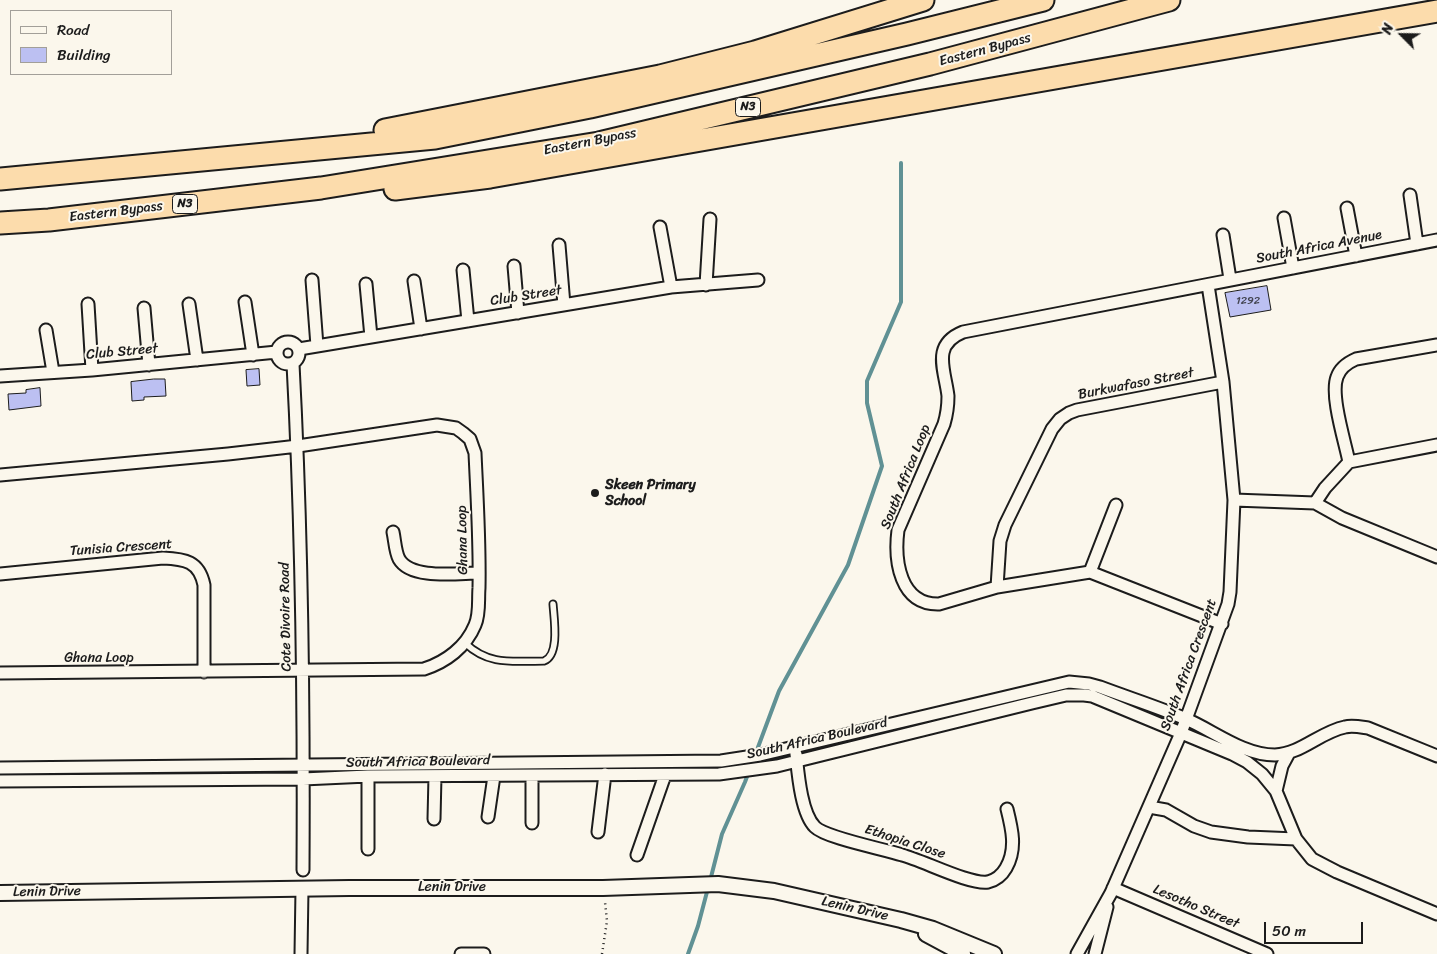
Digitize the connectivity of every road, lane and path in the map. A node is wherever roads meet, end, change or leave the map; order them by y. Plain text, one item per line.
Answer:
1 (924, 0) edge
2 (1043, 0) edge
3 (1169, 0) edge
4 (1437, 11) edge
5 (272, 152) junction
6 (0, 179) edge
7 (321, 188) junction
8 (1410, 195) dead end
9 (1347, 208) dead end
10 (1284, 218) dead end
11 (710, 219) dead end
12 (0, 223) edge
13 (660, 228) dead end
14 (1223, 235) dead end
15 (1437, 240) edge
16 (1417, 244) junction
17 (559, 246) dead end
18 (1356, 256) junction
19 (514, 266) dead end
20 (1293, 268) junction
21 (463, 270) dead end
22 (1230, 279) junction
23 (312, 280) dead end
24 (758, 280) dead end
25 (414, 281) dead end
26 (366, 284) dead end
27 (706, 285) junction
28 (1208, 285) junction
29 (672, 287) junction
30 (245, 302) dead end
31 (88, 304) dead end
32 (189, 304) dead end
33 (564, 305) junction
34 (144, 308) dead end
35 (518, 313) junction
36 (468, 321) junction
37 (422, 329) junction
38 (46, 330) dead end
39 (371, 337) junction
40 (1437, 345) edge
41 (317, 346) junction
42 (299, 349) junction
43 (277, 352) junction
44 (252, 355) junction
45 (198, 360) junction
46 (149, 364) junction
47 (294, 364) junction
48 (92, 370) junction
49 (53, 372) junction
50 (0, 375) edge
51 (1223, 382) junction
52 (1437, 445) edge
53 (298, 446) junction
54 (1349, 462) junction
55 (0, 475) edge
56 (1234, 500) junction
57 (1315, 503) junction
58 (1116, 505) dead end
59 (394, 532) dead end
60 (1437, 557) edge
61 (1090, 572) junction
62 (479, 573) junction
63 (0, 574) edge
64 (997, 587) junction
65 (553, 604) dead end
66 (1222, 624) junction
67 (465, 643) junction
68 (204, 672) junction
69 (302, 672) junction
70 (0, 673) edge
71 (1186, 719) junction
72 (1181, 733) junction
73 (792, 747) junction
74 (1289, 753) junction
75 (1437, 756) edge
76 (796, 761) junction
77 (303, 764) junction
78 (0, 768) edge
79 (605, 774) junction
80 (665, 775) junction
81 (368, 776) junction
82 (435, 776) junction
83 (494, 776) junction
84 (532, 776) junction
85 (303, 779) junction
86 (0, 781) edge
87 (1276, 791) junction
88 (1149, 807) junction
89 (1007, 809) dead end
90 (488, 817) dead end
91 (434, 820) dead end
92 (532, 823) dead end
93 (598, 832) dead end
94 (1296, 839) junction
95 (368, 849) dead end
96 (637, 854) dead end
97 (303, 870) dead end
98 (603, 888) junction
99 (302, 889) junction
100 (1112, 890) junction
101 (0, 893) edge
102 (1437, 914) edge
103 (901, 920) junction
104 (301, 954) edge
105 (461, 954) edge
106 (484, 954) edge
107 (602, 954) edge
108 (963, 954) edge
109 (994, 954) edge
110 (1076, 954) edge
111 (1095, 954) edge
112 (1267, 954) edge

1 - 5 highway
2 - 5 highway
3 - 7 highway, Eastern Bypass / N3
4 - 7 highway
5 - 6 highway
7 - 12 highway, Eastern Bypass / N3
8 - 16 street
9 - 18 street
10 - 20 street
11 - 27 street
13 - 29 street
14 - 22 street
15 - 16 street, South Africa Avenue
16 - 18 street, South Africa Avenue
17 - 33 street
18 - 20 street, South Africa Avenue
19 - 35 street
20 - 22 street, South Africa Avenue
21 - 36 street
22 - 28 street, South Africa Avenue
23 - 41 street
24 - 27 street, Club Street
25 - 37 street
26 - 39 street
27 - 29 street, Club Street
28 - 51 street, South Africa Crescent
28 - 64 street, South Africa Loop
29 - 33 street, Club Street
30 - 44 street
31 - 48 street
32 - 45 street
33 - 35 street, Club Street
34 - 46 street
35 - 36 street, Club Street
36 - 37 street, Club Street
37 - 39 street, Club Street
38 - 49 street
39 - 41 street, Club Street
40 - 54 street
41 - 42 street, Club Street
42 - 43 street
42 - 47 street
43 - 44 street, Club Street
43 - 47 street
44 - 45 street, Club Street
45 - 46 street, Club Street
46 - 48 street, Club Street
47 - 53 street, Cote Divoire Road
48 - 49 street, Club Street
49 - 50 street, Club Street
51 - 56 street, South Africa Crescent
51 - 64 street, Burkwafaso Street
52 - 54 street
53 - 55 street, Ghana Loop
53 - 62 street, Ghana Loop
53 - 69 street, Cote Divoire Road
54 - 57 street
56 - 57 street
56 - 66 street, South Africa Crescent
57 - 60 street
58 - 61 street
59 - 62 street
61 - 64 street, South Africa Loop
61 - 66 street
62 - 67 street, Ghana Loop
63 - 68 street, Tunisia Crescent
65 - 67 lane
66 - 71 street, South Africa Crescent
67 - 69 street, Ghana Loop
68 - 69 street, Ghana Loop
68 - 70 street, Ghana Loop
69 - 77 street, Cote Divoire Road
71 - 72 street, South Africa Crescent
71 - 73 street, South Africa Boulevard
71 - 74 street, South Africa Boulevard
72 - 76 street, South Africa Boulevard
72 - 87 street, South Africa Boulevard
72 - 88 street, South Africa Crescent
73 - 76 street, Ethopia Close
73 - 77 street, South Africa Boulevard
74 - 75 street, South Africa Boulevard
74 - 87 street
76 - 80 street, South Africa Boulevard
76 - 89 street, Ethopia Close
77 - 78 street, South Africa Boulevard
77 - 85 street, Cote Divoire Road
79 - 80 street, South Africa Boulevard
79 - 84 street, South Africa Boulevard
79 - 93 street
80 - 96 street
81 - 82 street, South Africa Boulevard
81 - 85 street, South Africa Boulevard
81 - 95 street
82 - 83 street, South Africa Boulevard
82 - 91 street
83 - 84 street, South Africa Boulevard
83 - 90 street
84 - 92 street
85 - 86 street, South Africa Boulevard
85 - 97 street, Cote Divoire Road
87 - 94 street, South Africa Boulevard
88 - 94 street
88 - 100 street, South Africa Crescent
94 - 102 street, South Africa Boulevard
98 - 99 street, Lenin Drive
98 - 103 street, Lenin Drive
98 - 107 path
99 - 101 street, Lenin Drive
99 - 104 street
100 - 110 street, South Africa Crescent
100 - 111 street, South Africa Crescent
100 - 112 street, Lesotho Street
103 - 108 street
103 - 109 street
105 - 106 street

